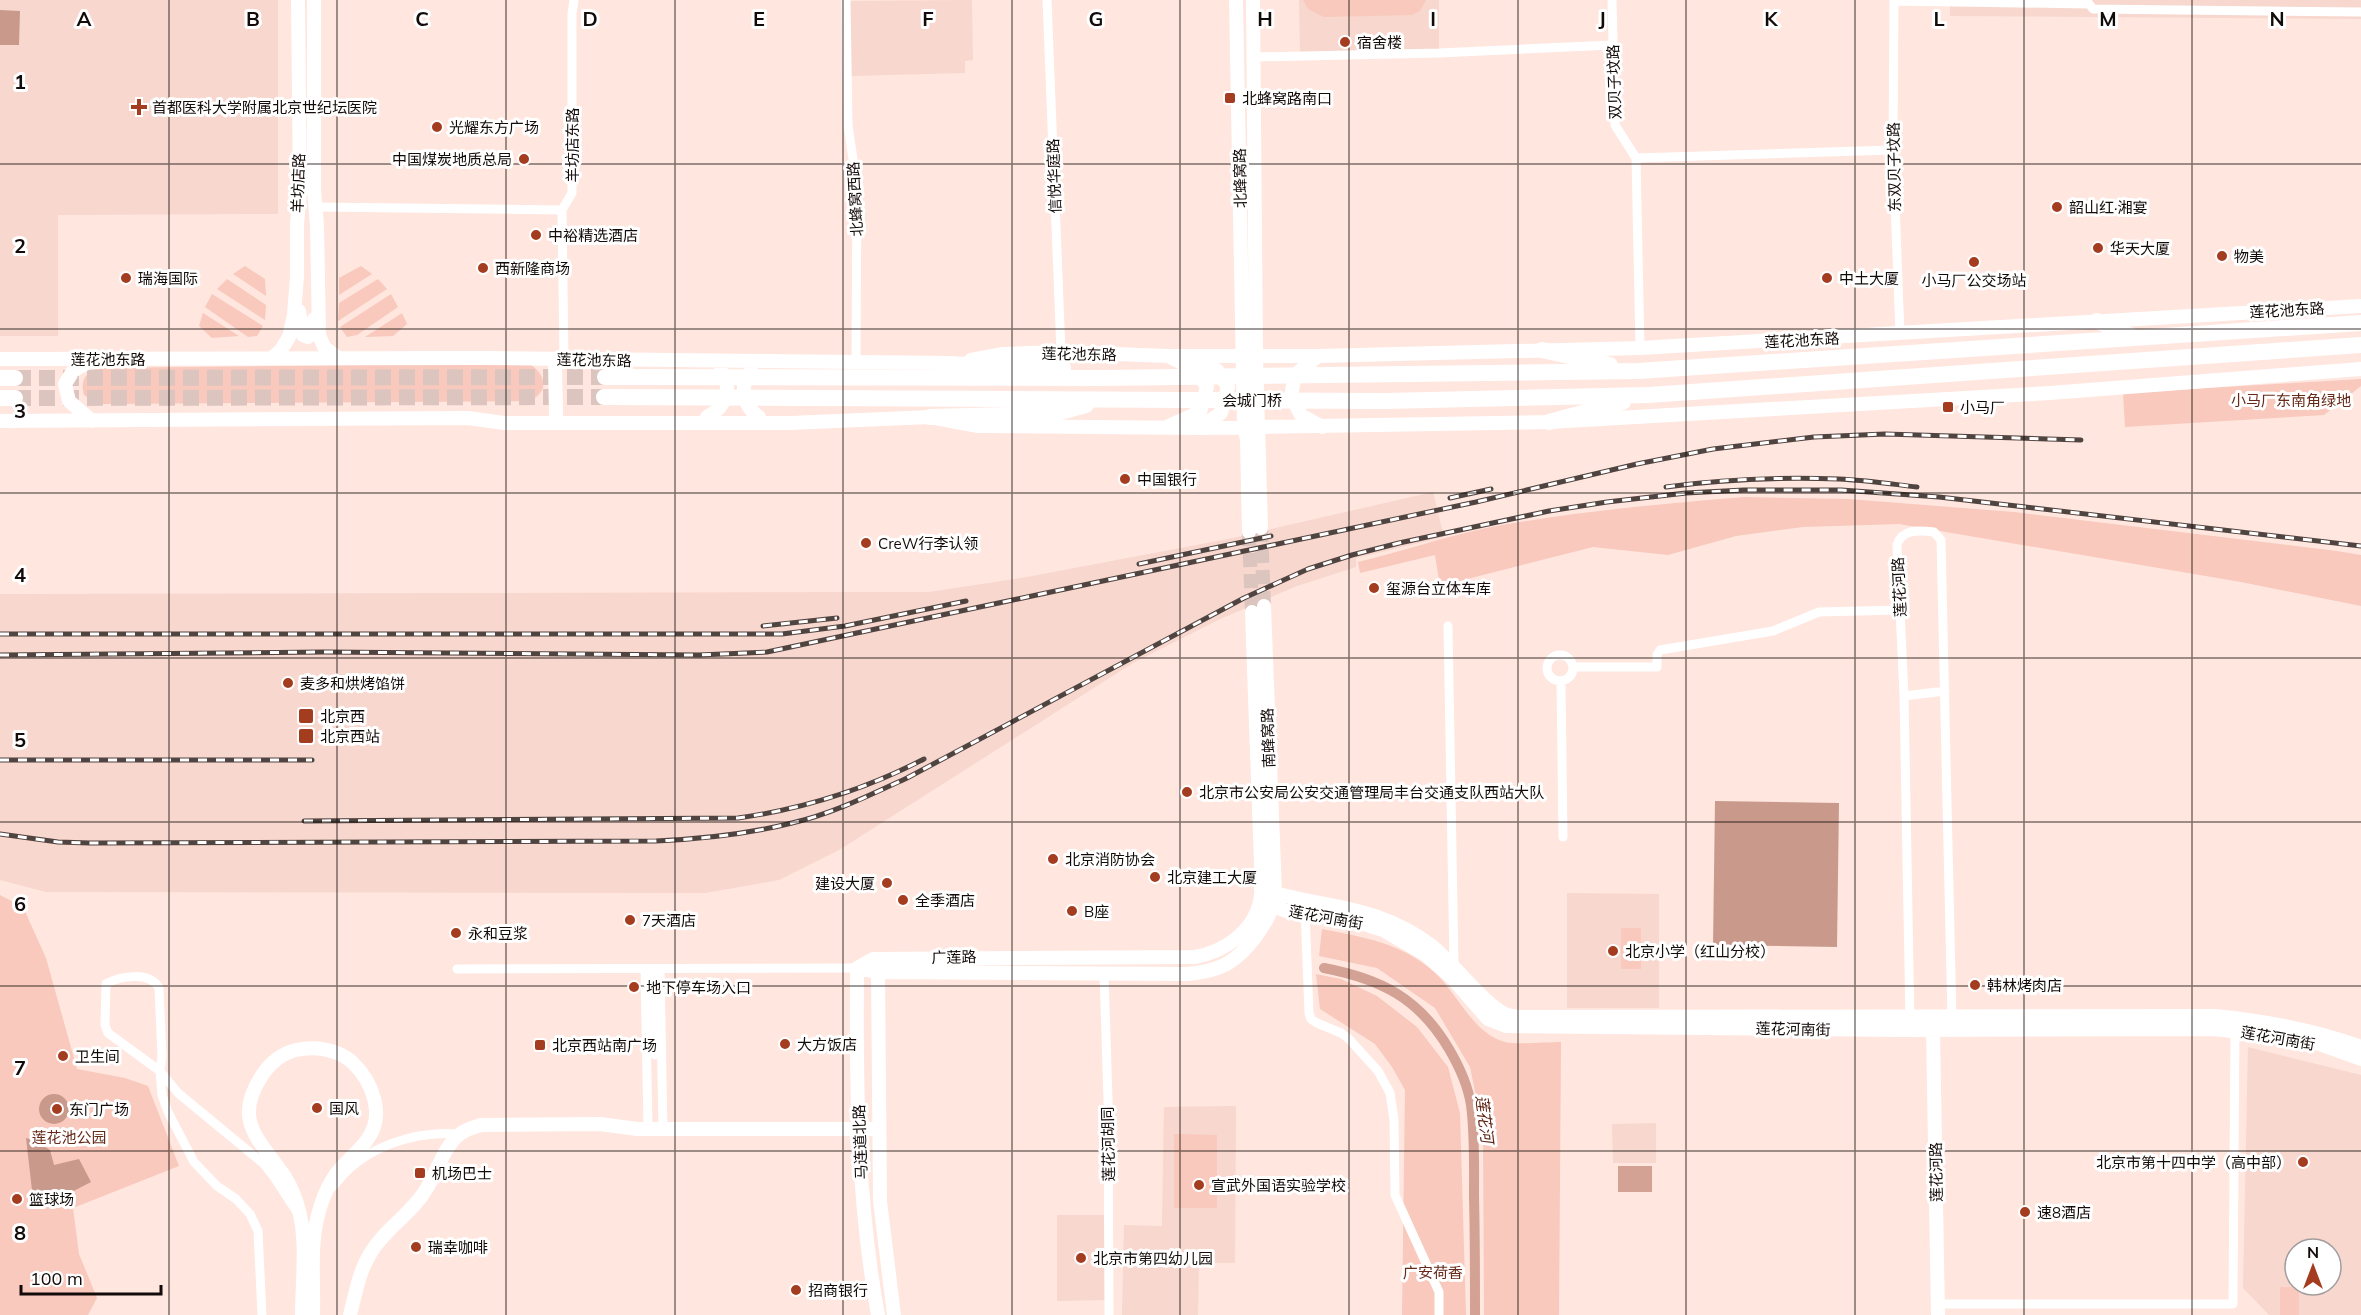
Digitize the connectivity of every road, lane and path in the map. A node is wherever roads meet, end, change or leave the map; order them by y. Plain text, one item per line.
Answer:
1 (298, 0) edge
2 (314, 0) edge
3 (574, 0) edge
4 (846, 0) edge
5 (1047, 0) edge
6 (1236, 0) edge
7 (1253, 0) edge
8 (1612, 0) edge
9 (1894, 0) edge
10 (2357, 0) edge
11 (2087, 2) edge
12 (2359, 12) edge
13 (1612, 45) junction
14 (1254, 57) junction
15 (1893, 150) junction
16 (1636, 158) junction
17 (315, 207) junction
18 (562, 210) junction
19 (297, 276) junction
20 (317, 298) junction
21 (2361, 306) edge
22 (2361, 314) edge
23 (2097, 321) junction
24 (2361, 323) edge
25 (2279, 328) junction
26 (1900, 334) junction
27 (2137, 338) junction
28 (2361, 345) edge
29 (1640, 348) junction
30 (2301, 348) junction
31 (1542, 350) junction
32 (1061, 352) junction
33 (276, 354) junction
34 (332, 354) junction
35 (2361, 354) edge
36 (1168, 356) junction
37 (1188, 356) junction
38 (1249, 356) junction
39 (1318, 356) junction
40 (0, 359) edge
41 (93, 359) junction
42 (560, 360) junction
43 (712, 361) junction
44 (765, 362) junction
45 (856, 363) junction
46 (942, 364) junction
47 (2361, 369) edge
48 (1638, 371) junction
49 (1384, 376) joint
50 (605, 377) tunnel mouth
51 (1119, 377) joint
52 (1102, 378) junction
53 (1649, 395) junction
54 (604, 397) tunnel mouth
55 (1112, 399) junction
56 (707, 417) junction
57 (759, 417) junction
58 (930, 417) junction
59 (468, 418) junction
60 (556, 418) junction
61 (881, 419) junction
62 (0, 421) edge
63 (92, 421) junction
64 (1549, 422) junction
65 (895, 424) dead end
66 (1016, 426) junction
67 (1323, 427) junction
68 (1164, 428) junction
69 (1199, 428) junction
70 (1251, 428) junction
71 (1255, 530) tunnel mouth
72 (1258, 609) tunnel mouth
73 (1900, 610) junction
74 (1448, 626) dead end
75 (1573, 667) junction
76 (1561, 681) junction
77 (1945, 691) junction
78 (1904, 696) junction
79 (1563, 837) dead end
80 (1267, 897) junction
81 (1305, 907) junction
82 (1454, 965) junction
83 (857, 968) junction
84 (458, 969) dead end
85 (653, 969) junction
86 (878, 972) junction
87 (1104, 974) junction
88 (1910, 1023) junction
89 (1952, 1023) junction
90 (2235, 1024) junction
91 (1933, 1030) junction
92 (2361, 1047) edge
93 (2361, 1059) edge
94 (160, 1071) junction
95 (656, 1129) junction
96 (878, 1129) junction
97 (859, 1130) junction
98 (460, 1134) junction
99 (322, 1202) junction
100 (300, 1217) junction
101 (1939, 1310) edge
102 (262, 1315) edge
103 (302, 1315) edge
104 (313, 1315) edge
105 (350, 1315) edge
106 (878, 1315) edge
107 (894, 1315) edge
108 (1109, 1315) edge
109 (1439, 1315) edge

1 - 19 street, 羊坊店路
2 - 17 street, 羊坊店路
3 - 18 street, 羊坊店东路
4 - 45 street, 北蜂窝西路
5 - 32 street, 信悦华庭路
6 - 38 street, 北蜂窝路
7 - 14 street, 北蜂窝路
8 - 13 street, 双贝子坟路
9 - 11 street
9 - 15 street, 东双贝子坟路
10 - 12 street
11 - 12 street
13 - 14 street
13 - 16 street, 双贝子坟路
14 - 38 street, 北蜂窝路
15 - 16 street
15 - 26 street, 东双贝子坟路
16 - 29 street
17 - 18 street
17 - 20 street, 羊坊店路
18 - 42 street, 羊坊店东路
19 - 20 street
19 - 33 street, 羊坊店路
20 - 34 street, 羊坊店路
21 - 23 street, 莲花池东路
22 - 25 highway
23 - 26 street, 莲花池东路
23 - 27 highway
24 - 25 highway, 莲花池东路
25 - 27 highway, 莲花池东路
26 - 29 street, 莲花池东路
27 - 48 highway, 莲花池东路
28 - 30 highway
29 - 31 street, 莲花池东路
30 - 35 highway
30 - 53 highway
31 - 39 street, 莲花池东路
31 - 48 highway
32 - 36 street, 莲花池东路
32 - 46 street, 莲花池东路
33 - 34 street, 莲花池东路
33 - 41 street, 莲花池东路
34 - 42 street, 莲花池东路
36 - 37 street, 莲花池东路
36 - 68 street
37 - 38 street, 莲花池东路
37 - 69 street
38 - 39 street, 莲花池东路
38 - 70 street
39 - 67 street
40 - 41 street, 莲花池东路
41 - 63 street
42 - 43 street, 莲花池东路
42 - 60 street
43 - 44 street, 莲花池东路
43 - 56 street
44 - 45 street, 莲花池东路
44 - 57 street
45 - 46 street, 莲花池东路
46 - 52 highway
47 - 64 street
48 - 49 highway, 莲花池东路
49 - 51 highway, 会城门桥
50 - 52 highway, 莲花池东路
51 - 52 highway, 莲花池东路
53 - 55 highway, 会城门桥
53 - 64 highway
54 - 55 highway
55 - 58 highway
56 - 57 street
56 - 60 street
57 - 61 street
58 - 61 street
58 - 66 street
59 - 60 street
59 - 61 street
59 - 63 street
62 - 63 street
64 - 67 street
65 - 66 street
66 - 68 street
67 - 70 street
68 - 69 street
69 - 70 street
70 - 71 street
72 - 80 street, 南蜂窝路
73 - 75 street
73 - 77 street, 莲花河路
73 - 78 street, 莲花河路
74 - 82 street
75 - 76 street
75 - 76 street
76 - 79 street
77 - 78 street
77 - 89 street, 莲花河路
78 - 88 street, 莲花河路
80 - 81 street, 莲花河南街
80 - 83 street, 广莲路
80 - 87 street, 广莲路
81 - 82 street, 莲花河南街
81 - 88 street, 莲花河南街
81 - 109 street
82 - 88 street, 莲花河南街
83 - 85 street, 广莲路
83 - 86 street, 广莲路
83 - 97 street, 马连道北路
84 - 85 street, 广莲路
85 - 95 street
85 - 95 street
86 - 87 street, 广莲路
86 - 96 street, 马连道北路
87 - 108 street, 莲花河胡同
88 - 89 street, 莲花河南街
88 - 91 street, 莲花河南街
89 - 90 street, 莲花河南街
89 - 91 street, 莲花河南街
90 - 92 street, 莲花河南街
90 - 93 street, 莲花河南街
90 - 101 street
91 - 101 street, 莲花河路
94 - 94 street
94 - 100 street
94 - 102 street
95 - 97 street
95 - 98 street
96 - 97 street
96 - 107 street, 马连道北路
97 - 106 street, 马连道北路
98 - 99 street
98 - 105 street
99 - 100 street
99 - 104 street
100 - 103 street

